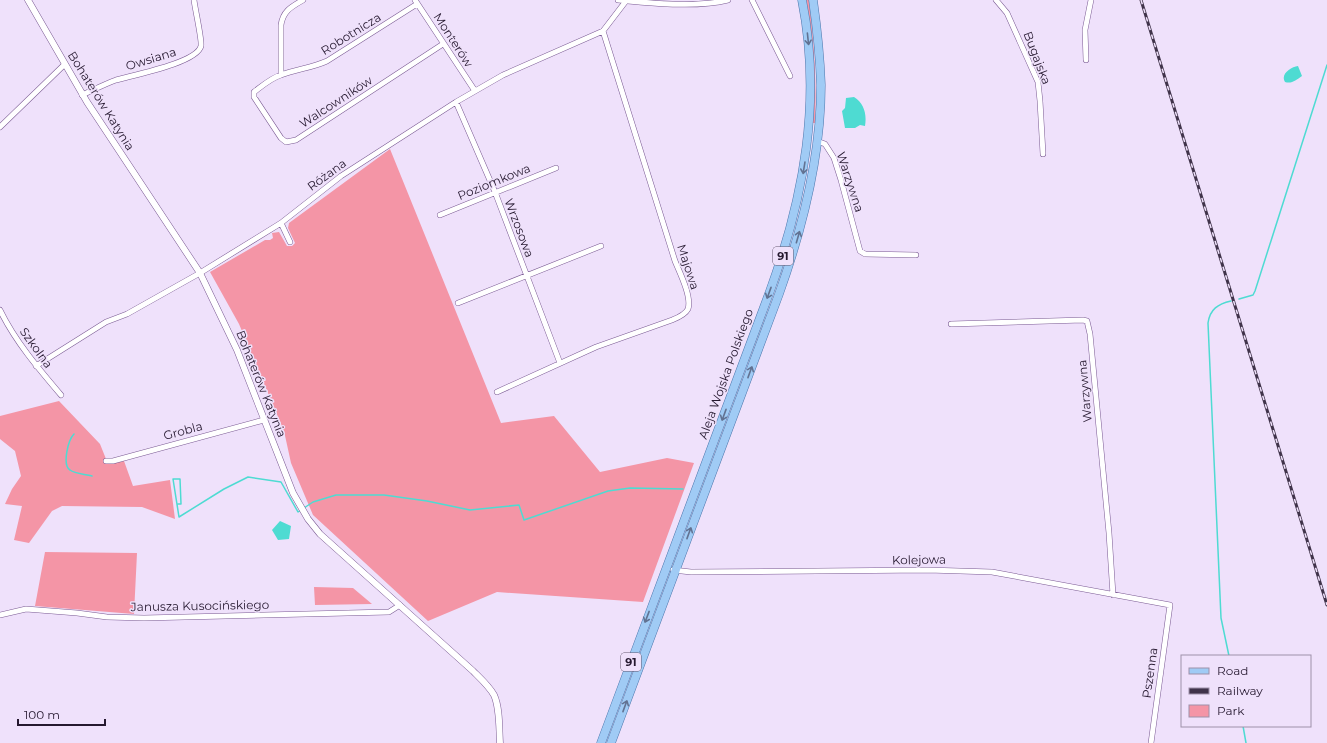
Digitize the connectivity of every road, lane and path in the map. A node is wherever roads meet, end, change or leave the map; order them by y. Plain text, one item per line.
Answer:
1 (28, 0) edge
2 (194, 0) edge
3 (303, 0) edge
4 (618, 0) edge
5 (728, 0) edge
6 (752, 0) edge
7 (802, 0) edge
8 (813, 0) edge
9 (996, 0) edge
10 (1091, 0) edge
11 (626, 1) edge
12 (416, 2) edge
13 (603, 31) junction
14 (443, 44) junction
15 (1086, 60) dead end
16 (65, 64) junction
17 (281, 74) junction
18 (790, 76) dead end
19 (474, 91) junction
20 (82, 95) junction
21 (254, 97) joint
22 (456, 102) junction
23 (0, 126) edge
24 (817, 142) junction
25 (1043, 154) dead end
26 (556, 168) dead end
27 (495, 192) junction
28 (440, 215) dead end
29 (281, 223) junction
30 (290, 242) dead end
31 (601, 246) dead end
32 (916, 255) dead end
33 (200, 273) junction
34 (526, 275) junction
35 (458, 303) dead end
36 (0, 310) edge
37 (951, 324) dead end
38 (560, 363) junction
39 (36, 366) junction
40 (497, 392) dead end
41 (60, 395) dead end
42 (264, 420) junction
43 (106, 461) dead end
44 (666, 568) junction
45 (676, 570) junction
46 (1113, 595) junction
47 (400, 605) junction
48 (1170, 605) joint
49 (0, 615) edge
50 (500, 743) edge
51 (601, 743) edge
52 (611, 743) edge
53 (1151, 743) edge

1 - 16 street, Bohaterów Katynia
2 - 20 street, Owsiana
3 - 17 street
4 - 11 street
5 - 11 street
6 - 18 street
7 -> 44 main road, Aleja Wojska Polskiego / 91
8 - 24 main road, Aleja Wojska Polskiego / 91
9 - 25 street, Bugajska
10 - 15 street
11 - 13 street, Różana
12 - 14 street, Monterów
12 - 17 street, Robotnicza
13 - 19 street, Różana
13 - 38 street, Majowa
14 - 19 street, Monterów
14 - 21 street, Walcowników
16 - 20 street, Bohaterów Katynia
16 - 23 street
17 - 21 street, Robotnicza
19 - 22 street, Różana
20 - 33 street, Bohaterów Katynia
22 - 27 street, Wrzosowa
22 - 29 street, Różana
24 - 32 street, Warzywna
45 -> 24 main road, Aleja Wojska Polskiego / 91
26 - 27 street, Poziomkowa
27 - 28 street, Poziomkowa
27 - 34 street, Wrzosowa
29 - 30 street
29 - 33 street, Różana
31 - 34 street
33 - 39 street, Różana
33 - 42 street, Bohaterów Katynia
34 - 35 street
34 - 38 street, Wrzosowa
36 - 39 street, Szkolna
37 - 46 street, Warzywna
38 - 40 street, Majowa
39 - 41 street, Szkolna
42 - 43 street, Grobla
42 - 47 street, Bohaterów Katynia
44 - 45 street, Kolejowa
44 -> 51 main road, Aleja Wojska Polskiego / 91
45 - 46 street, Kolejowa
52 -> 45 main road, Aleja Wojska Polskiego / 91
46 - 48 street, Kolejowa
47 - 49 street, Janusza Kusocińskiego
47 - 50 street, Bohaterów Katynia
48 - 53 street, Pszenna

